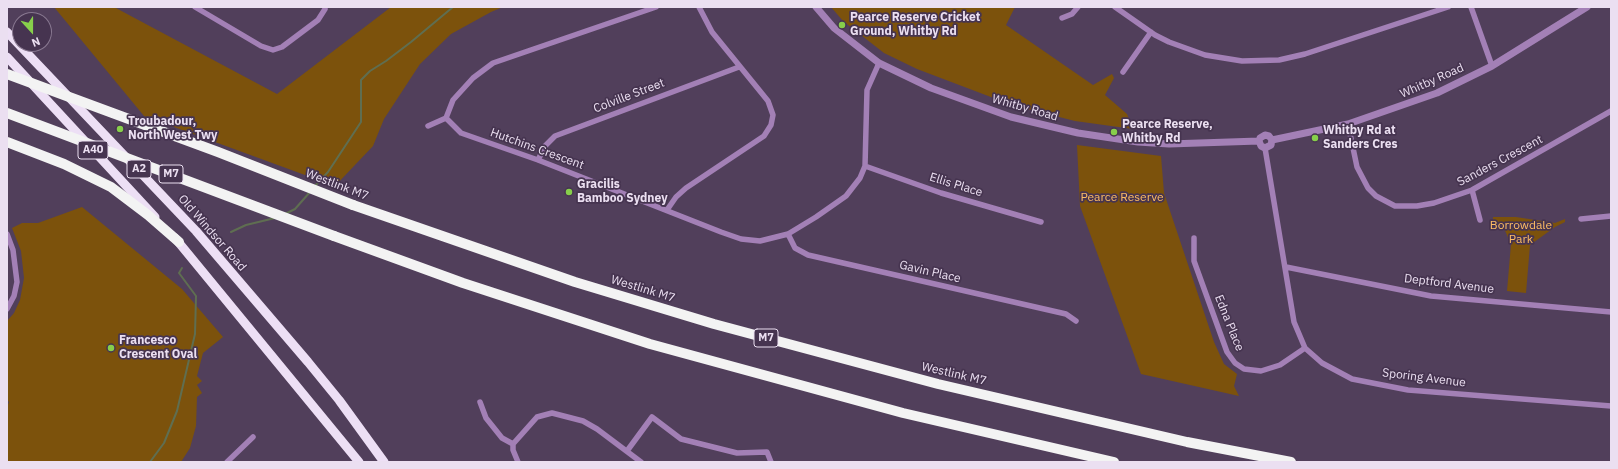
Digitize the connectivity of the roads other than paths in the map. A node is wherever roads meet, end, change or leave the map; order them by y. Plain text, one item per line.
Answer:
1 (195, 7) edge
2 (656, 7) edge
3 (699, 7) edge
4 (816, 7) edge
5 (1078, 7) edge
6 (1115, 7) edge
7 (1448, 7) edge
8 (1471, 7) edge
9 (1587, 7) edge
10 (325, 9) dead end
11 (1577, 10) edge
12 (1062, 18) dead end
13 (7, 32) edge
14 (1151, 32) junction
15 (7, 57) edge
16 (879, 62) junction
17 (1492, 66) junction
18 (739, 67) junction
19 (1123, 72) dead end
20 (7, 74) edge
21 (1611, 111) edge
22 (7, 113) edge
23 (446, 118) junction
24 (1348, 124) junction
25 (428, 126) dead end
26 (1272, 140) junction
27 (1259, 141) junction
28 (7, 142) edge
29 (1265, 148) junction
30 (538, 160) junction
31 (866, 166) junction
32 (1472, 190) junction
33 (667, 210) junction
34 (1611, 216) edge
35 (1581, 219) dead end
36 (1480, 220) dead end
37 (1041, 222) dead end
38 (7, 234) edge
39 (788, 234) junction
40 (1194, 238) dead end
41 (179, 242) junction
42 (1286, 267) junction
43 (7, 309) edge
44 (1611, 312) edge
45 (1076, 321) dead end
46 (1305, 348) junction
47 (480, 402) dead end
48 (1611, 406) edge
49 (253, 438) dead end
50 (513, 444) junction
51 (627, 451) junction
52 (227, 462) edge
53 (359, 462) edge
54 (384, 462) edge
55 (518, 462) edge
56 (641, 462) edge
57 (770, 462) edge
58 (1114, 462) edge
59 (1291, 462) edge

1 - 10 street
2 - 23 street
3 - 18 street
4 - 16 street, Whitby Road
5 - 12 street
6 - 14 street
7 - 14 street
8 - 17 street
9 - 11 street, Whitby Road
11 - 17 street, Whitby Road
13 - 54 highway, Old Windsor Road / A2
14 - 19 street
15 - 41 highway, A40
16 - 27 street, Whitby Road
16 - 31 street
17 - 24 street, Whitby Road
18 - 30 street, Colville Street
18 - 33 street
20 - 59 highway, Westlink M7 / M7, bridge
21 - 32 street, Sanders Crescent
22 - 58 highway, M7, bridge
23 - 25 street
23 - 30 street, Hutchins Crescent
24 - 26 street, Whitby Road
24 - 32 street, Sanders Crescent
26 - 27 street
26 - 29 street
27 - 29 street
28 - 41 highway
29 - 42 street, Sporing Avenue
30 - 33 street, Hutchins Crescent
31 - 37 street, Ellis Place
31 - 39 street, Hutchins Crescent
32 - 36 street
33 - 39 street, Hutchins Crescent
34 - 35 street
38 - 43 street
39 - 45 street, Gavin Place
40 - 46 street, Edna Place
41 - 53 highway
42 - 44 street, Deptford Avenue
42 - 46 street, Sporing Avenue
46 - 48 street, Sporing Avenue
47 - 50 street
49 - 52 street
50 - 51 street
50 - 55 street
51 - 56 street
51 - 57 street

